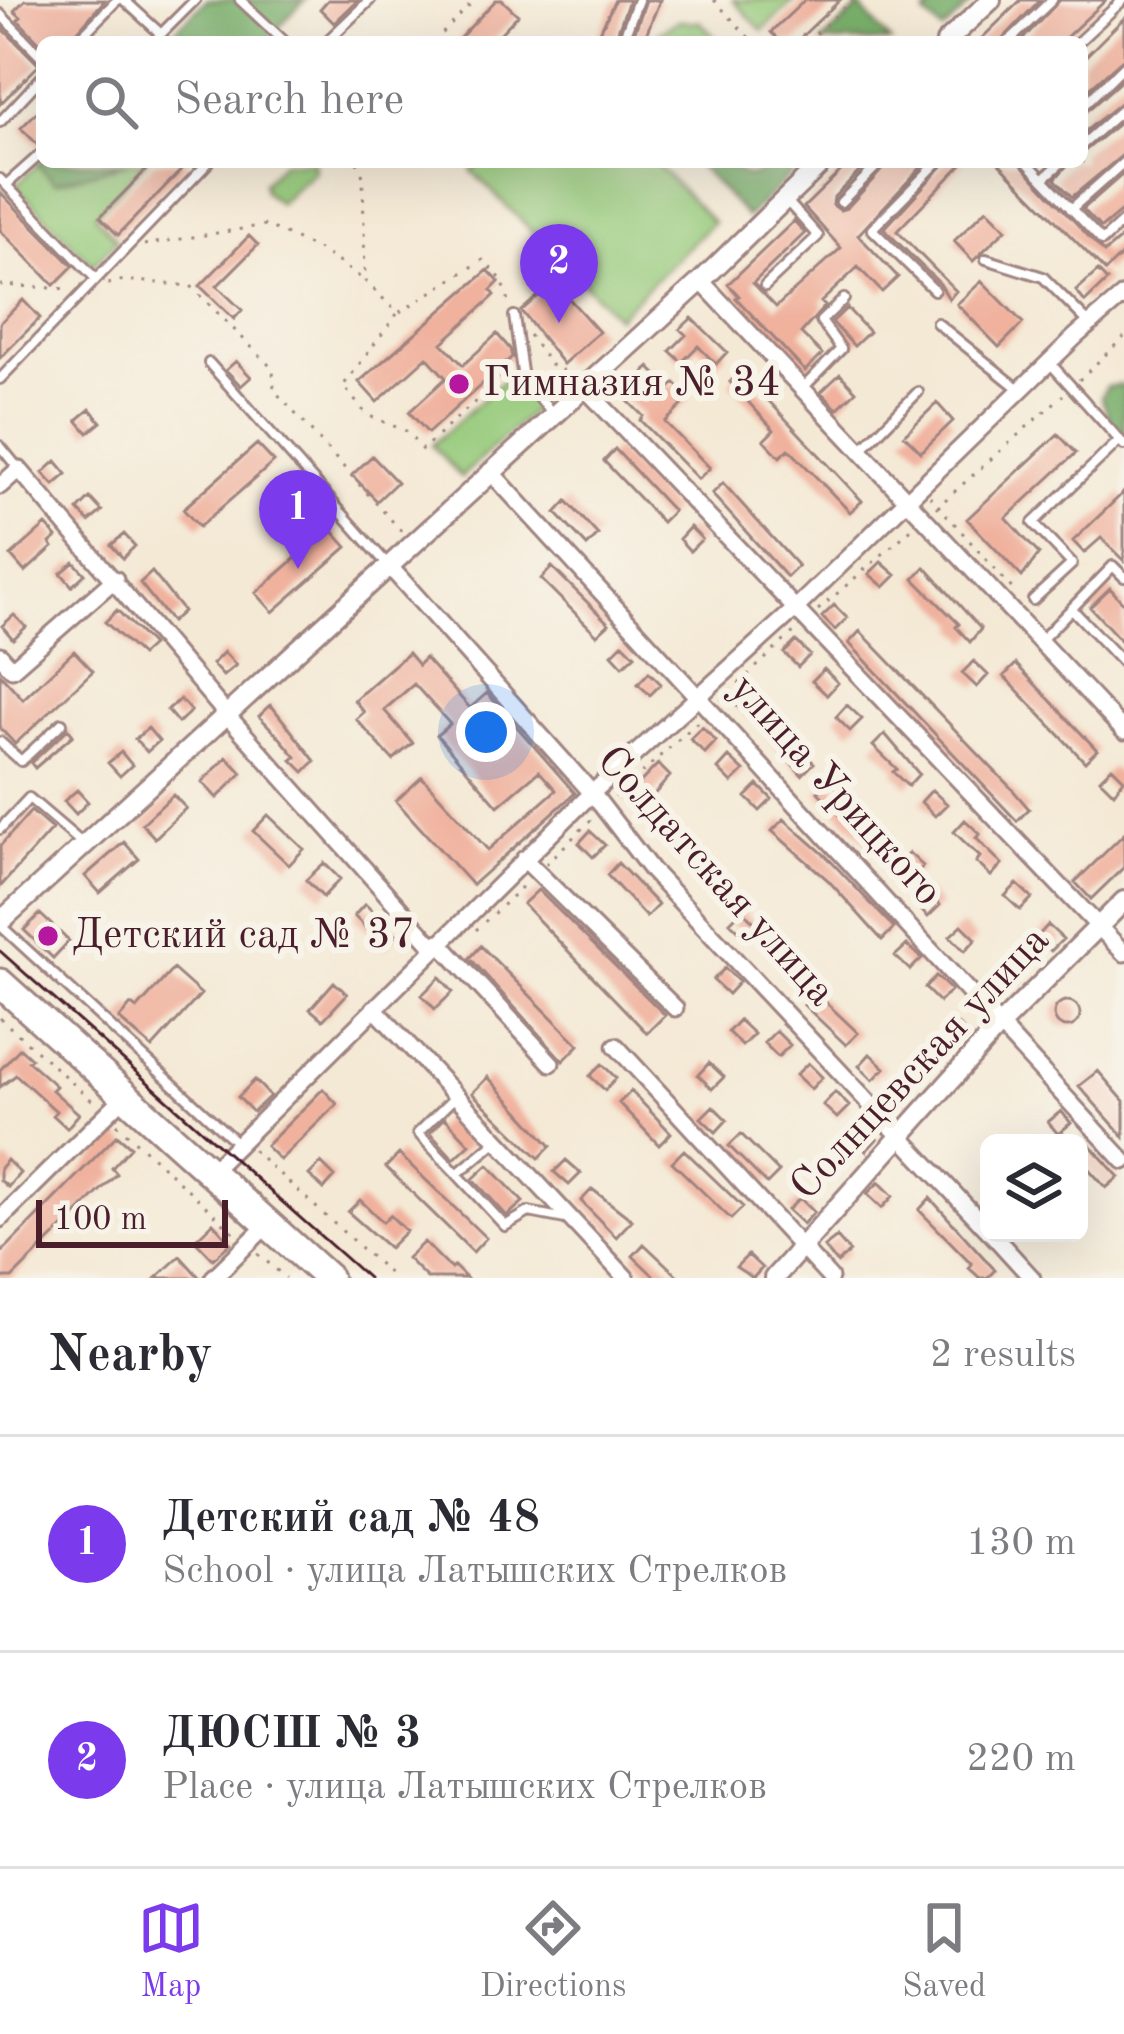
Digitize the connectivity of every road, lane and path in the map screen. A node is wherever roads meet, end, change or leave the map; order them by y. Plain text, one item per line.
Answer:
1 (120, 0) edge
2 (195, 0) edge
3 (240, 0) edge
4 (370, 0) edge
5 (476, 0) edge
6 (638, 0) edge
7 (714, 0) edge
8 (853, 0) edge
9 (991, 0) edge
10 (1052, 0) edge
11 (1123, 0) edge
12 (0, 14) edge
13 (82, 36) edge
14 (155, 36) edge
15 (159, 36) edge
16 (278, 36) edge
17 (332, 36) edge
18 (440, 36) edge
19 (624, 36) edge
20 (747, 36) edge
21 (814, 36) edge
22 (952, 36) edge
23 (1014, 36) edge
24 (1084, 36) edge
25 (36, 51) edge
26 (1124, 66) edge
27 (36, 83) edge
28 (1088, 101) edge
29 (1124, 108) edge
30 (0, 122) edge
31 (1088, 140) edge
32 (36, 157) edge
33 (1124, 162) edge
34 (203, 168) edge
35 (360, 168) edge
36 (817, 168) edge
37 (875, 168) edge
38 (925, 168) edge
39 (931, 168) edge
40 (1033, 168) edge
41 (1055, 168) edge
42 (928, 171) junction
43 (1043, 179) junction
44 (3, 182) edge
45 (785, 199) junction
46 (841, 202) dead end
47 (1071, 208) junction
48 (1124, 221) edge
49 (127, 248) junction
50 (986, 259) dead end
51 (96, 279) junction
52 (365, 281) junction
53 (700, 281) junction
54 (765, 286) dead end
55 (934, 290) dead end
56 (1124, 295) edge
57 (844, 299) dead end
58 (398, 313) junction
59 (514, 316) junction
60 (937, 323) dead end
61 (1090, 324) junction
62 (1124, 337) edge
63 (520, 361) junction
64 (1049, 362) junction
65 (209, 363) dead end
66 (0, 379) edge
67 (584, 387) junction
68 (1072, 387) junction
69 (801, 390) junction
70 (1020, 390) junction
71 (919, 392) dead end
72 (554, 414) junction
73 (1122, 443) edge
74 (0, 446) edge
75 (859, 452) junction
76 (20, 470) junction
77 (490, 472) junction
78 (0, 486) edge
79 (920, 486) junction
80 (904, 502) junction
81 (939, 506) junction
82 (922, 520) junction
83 (390, 567) junction
84 (1124, 577) edge
85 (115, 579) junction
86 (1029, 603) joint
87 (1072, 609) junction
88 (800, 615) junction
89 (1039, 642) junction
90 (0, 655) edge
91 (1124, 664) edge
92 (699, 694) junction
93 (712, 709) junction
94 (227, 715) junction
95 (62, 723) dead end
96 (1124, 731) edge
97 (0, 742) edge
98 (592, 793) junction
99 (602, 809) junction
100 (0, 829) edge
101 (84, 845) junction
102 (524, 859) junction
103 (537, 872) junction
104 (1124, 901) edge
105 (0, 924) edge
106 (1097, 927) junction
107 (441, 948) junction
108 (1124, 953) edge
109 (0, 983) edge
110 (374, 1008) junction
111 (675, 1008) dead end
112 (0, 1018) edge
113 (1000, 1025) junction
114 (616, 1046) dead end
115 (551, 1063) dead end
116 (457, 1096) junction
117 (116, 1105) junction
118 (901, 1135) junction
119 (498, 1140) junction
120 (240, 1142) junction
121 (1124, 1161) edge
122 (210, 1172) junction
123 (457, 1174) junction
124 (541, 1186) junction
125 (529, 1212) junction
126 (0, 1219) edge
127 (573, 1220) junction
128 (980, 1221) edge
129 (268, 1224) junction
130 (999, 1242) edge
131 (248, 1245) junction
132 (800, 1248) junction
133 (213, 1278) edge
134 (286, 1278) edge
135 (328, 1278) edge
136 (394, 1278) edge
137 (626, 1278) edge
138 (774, 1278) edge
139 (830, 1278) edge
140 (1032, 1278) edge

1 - 13 lane
1 - 14 lane
2 - 15 lane
3 - 16 lane
4 - 17 lane
5 - 18 path
6 - 19 lane
7 - 20 path
8 - 21 path
9 - 22 street
10 - 23 lane
11 - 24 lane
12 - 25 lane
26 - 28 lane
27 - 30 lane
29 - 31 lane
32 - 44 lane
33 - 47 lane
34 - 49 lane
35 - 52 path
36 - 45 street
37 - 46 lane
38 - 42 lane
39 - 42 lane
40 - 43 lane
41 - 43 lane
42 - 55 lane
43 - 47 lane
44 - 51 lane
45 - 53 street
45 - 54 lane
47 - 48 lane
49 - 51 lane
49 - 52 path
50 - 61 lane
51 - 66 lane
52 - 58 path
53 - 67 street
53 - 69 street
56 - 61 street
57 - 69 lane
58 - 59 path
58 - 63 path
59 - 63 lane
59 - 67 path
60 - 70 lane
61 - 64 street
62 - 68 path
63 - 72 lane
64 - 68 lane
64 - 70 street
65 - 83 lane
67 - 72 street
67 - 88 street
68 - 73 lane
68 - 81 path
69 - 75 street
70 - 79 street
71 - 75 lane
72 - 77 street
73 - 86 lane
74 - 76 lane
75 - 80 street
76 - 78 street
76 - 85 street
77 - 83 street
77 - 92 street, улица Урицкого
79 - 80 street
79 - 81 path
80 - 82 street
80 - 88 street
81 - 82 path
81 - 86 path
82 - 88 path
82 - 89 street
83 - 94 street
83 - 98 street, Солдатская улица
84 - 87 lane
85 - 90 street
85 - 94 street
87 - 89 lane
87 - 91 lane
88 - 92 street
88 - 93 path
88 - 106 street
89 - 96 street
92 - 93 street, улица Урицкого
92 - 98 street
93 - 99 path
93 - 113 street, улица Урицкого
94 - 101 street
94 - 107 street
95 - 97 lane
98 - 99 street, Солдатская улица
98 - 102 street
99 - 103 path
99 - 118 street, Солдатская улица
100 - 101 lane
101 - 105 street
102 - 103 street
102 - 107 street
103 - 107 path
103 - 111 street
104 - 106 street, Солнцевская улица
105 - 120 lane
106 - 108 street
106 - 113 street, Солнцевская улица
107 - 110 street
107 - 115 street
109 - 117 highway
110 - 116 street
110 - 120 street
112 - 117 path
113 - 118 street, Солнцевская улица
113 - 121 street, улица Урицкого
114 - 132 street
116 - 119 street
116 - 123 lane
117 - 122 highway
117 - 126 street
117 - 131 path
118 - 128 street, Солдатская улица
118 - 132 street, Солнцевская улица
119 - 123 lane
119 - 124 street
120 - 122 street
120 - 136 path
122 - 129 highway
123 - 125 lane
124 - 125 lane
124 - 127 street
125 - 127 lane
127 - 137 street
129 - 131 street
129 - 135 highway
130 - 140 street, Солдатская улица
131 - 133 street
131 - 134 path
132 - 138 street, Солнцевская улица
132 - 139 street

